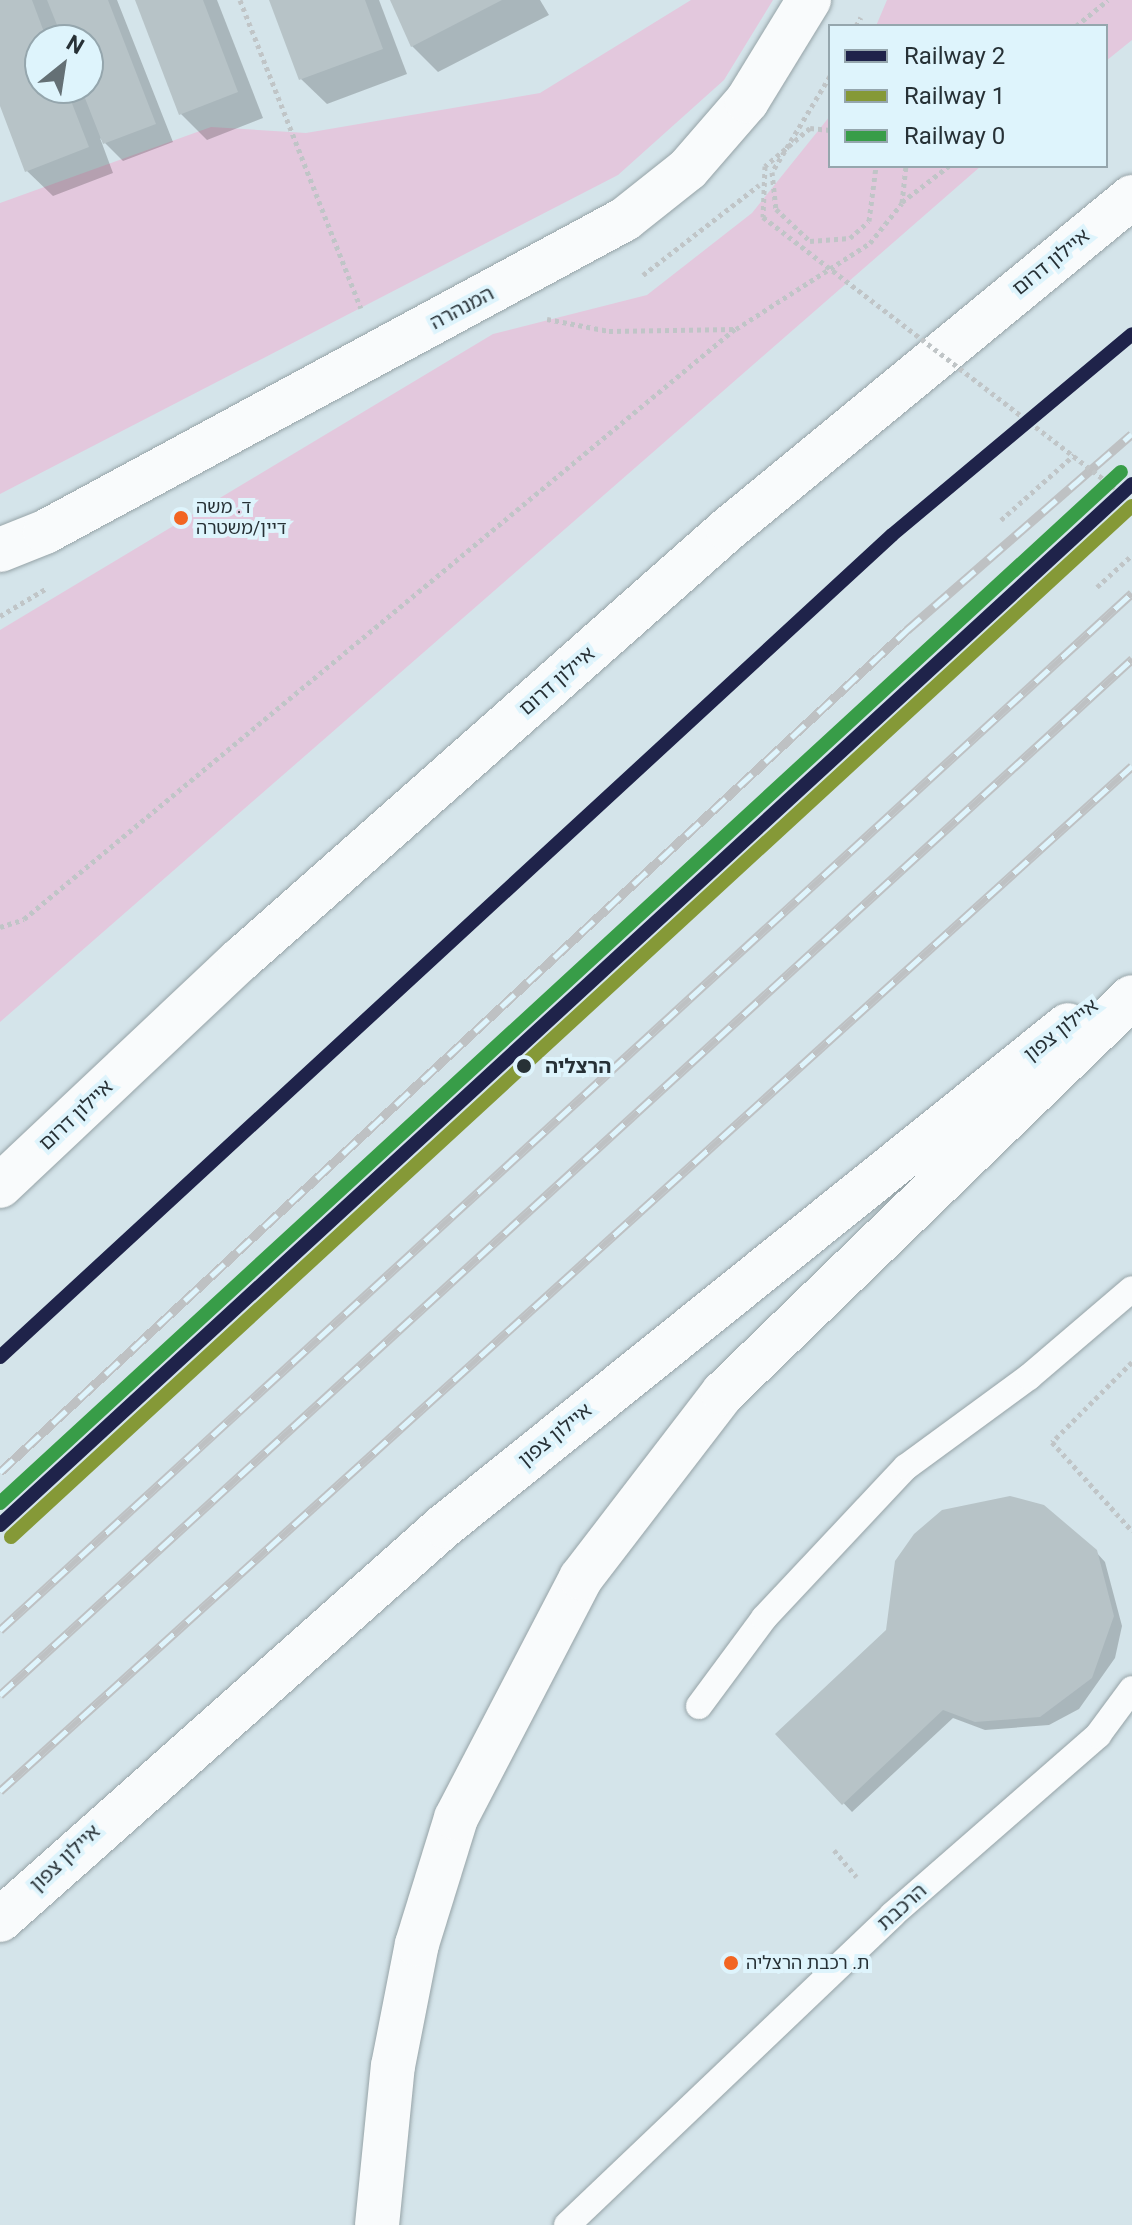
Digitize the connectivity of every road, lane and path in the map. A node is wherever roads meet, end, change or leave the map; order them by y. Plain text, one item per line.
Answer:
1 (240, 0) edge
2 (809, 0) edge
3 (1108, 0) edge
4 (1078, 24) edge
5 (828, 79) edge
6 (828, 130) edge
7 (876, 168) edge
8 (906, 168) edge
9 (946, 168) edge
10 (759, 185) junction
11 (1132, 197) edge
12 (902, 203) junction
13 (643, 275) dead end
14 (542, 317) dead end
15 (736, 329) junction
16 (379, 353) junction
17 (1074, 455) junction
18 (1132, 501) edge
19 (1001, 520) dead end
20 (45, 532) junction
21 (0, 550) edge
22 (1132, 555) edge
23 (0, 573) edge
24 (1097, 587) dead end
25 (0, 927) edge
26 (1132, 975) edge
27 (1132, 997) edge
28 (0, 1186) edge
29 (1132, 1289) edge
30 (1132, 1362) edge
31 (1131, 1529) edge
32 (1132, 1689) edge
33 (699, 1706) dead end
34 (834, 1850) dead end
35 (857, 1877) dead end
36 (0, 1920) edge
37 (377, 2225) edge
38 (567, 2225) edge

1 - 16 path
2 - 16 main road, המנהרה
3 - 4 path
5 - 7 path, bridge
6 - 10 path, bridge
8 - 12 path
9 - 12 path
10 - 13 path
10 - 17 path, bridge
11 - 28 main road, איילון דרום
12 - 15 path
14 - 15 path
15 - 25 path
16 - 20 main road, המנהרה
17 - 18 path, bridge
17 - 19 path
20 - 21 main road, המנהרה
20 - 23 main road, המנהרה
22 - 24 path
26 - 36 main road, איילון צפון
27 - 37 main road
29 - 33 lane
30 - 31 path
32 - 38 lane, הרכבת
34 - 35 path

